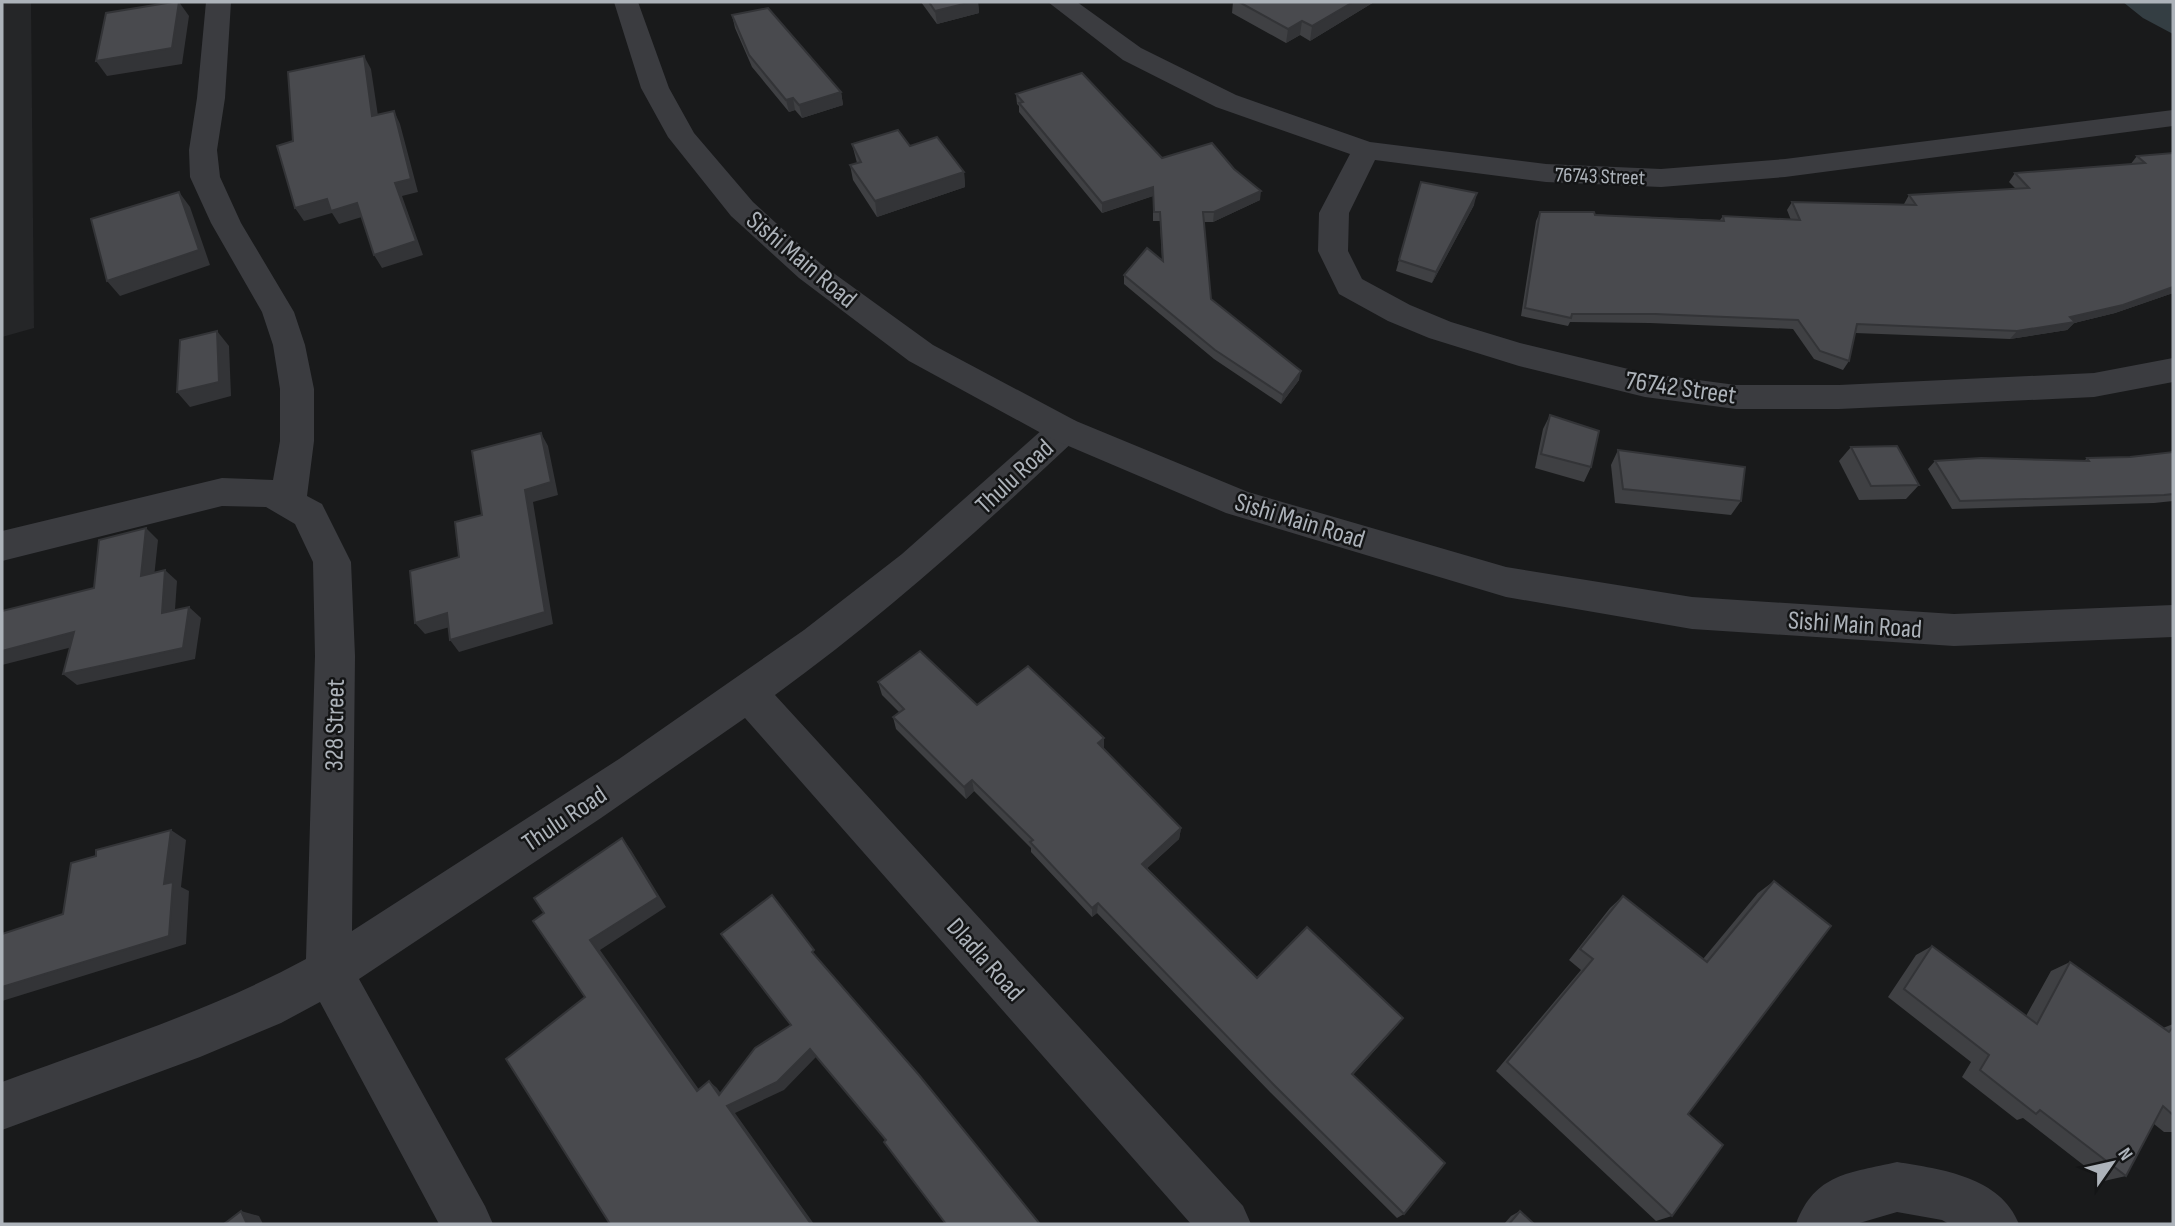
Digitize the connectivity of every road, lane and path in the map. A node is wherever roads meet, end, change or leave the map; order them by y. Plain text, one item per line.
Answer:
1 (218, 2) edge
2 (626, 2) edge
3 (1061, 2) edge
4 (2173, 118) edge
5 (1366, 150) junction
6 (2173, 370) edge
7 (1064, 430) junction
8 (288, 502) junction
9 (2, 546) edge
10 (2173, 621) edge
11 (748, 693) junction
12 (330, 971) junction
13 (2, 1106) edge
14 (467, 1224) edge
15 (1225, 1224) edge
16 (1822, 1224) edge
17 (1993, 1224) edge

1 - 8 street
2 - 7 street, Sishi Main Road
3 - 5 street, 76743 Street
4 - 5 street, 76743 Street
5 - 6 street, 76742 Street
7 - 10 street, Sishi Main Road
7 - 11 street, Thulu Road
8 - 9 street, 328 Street
8 - 12 street, 328 Street
11 - 12 street, Thulu Road
11 - 15 street, Dladla Road
12 - 13 street, Thulu Road
12 - 14 street, 328 Street
16 - 17 street

